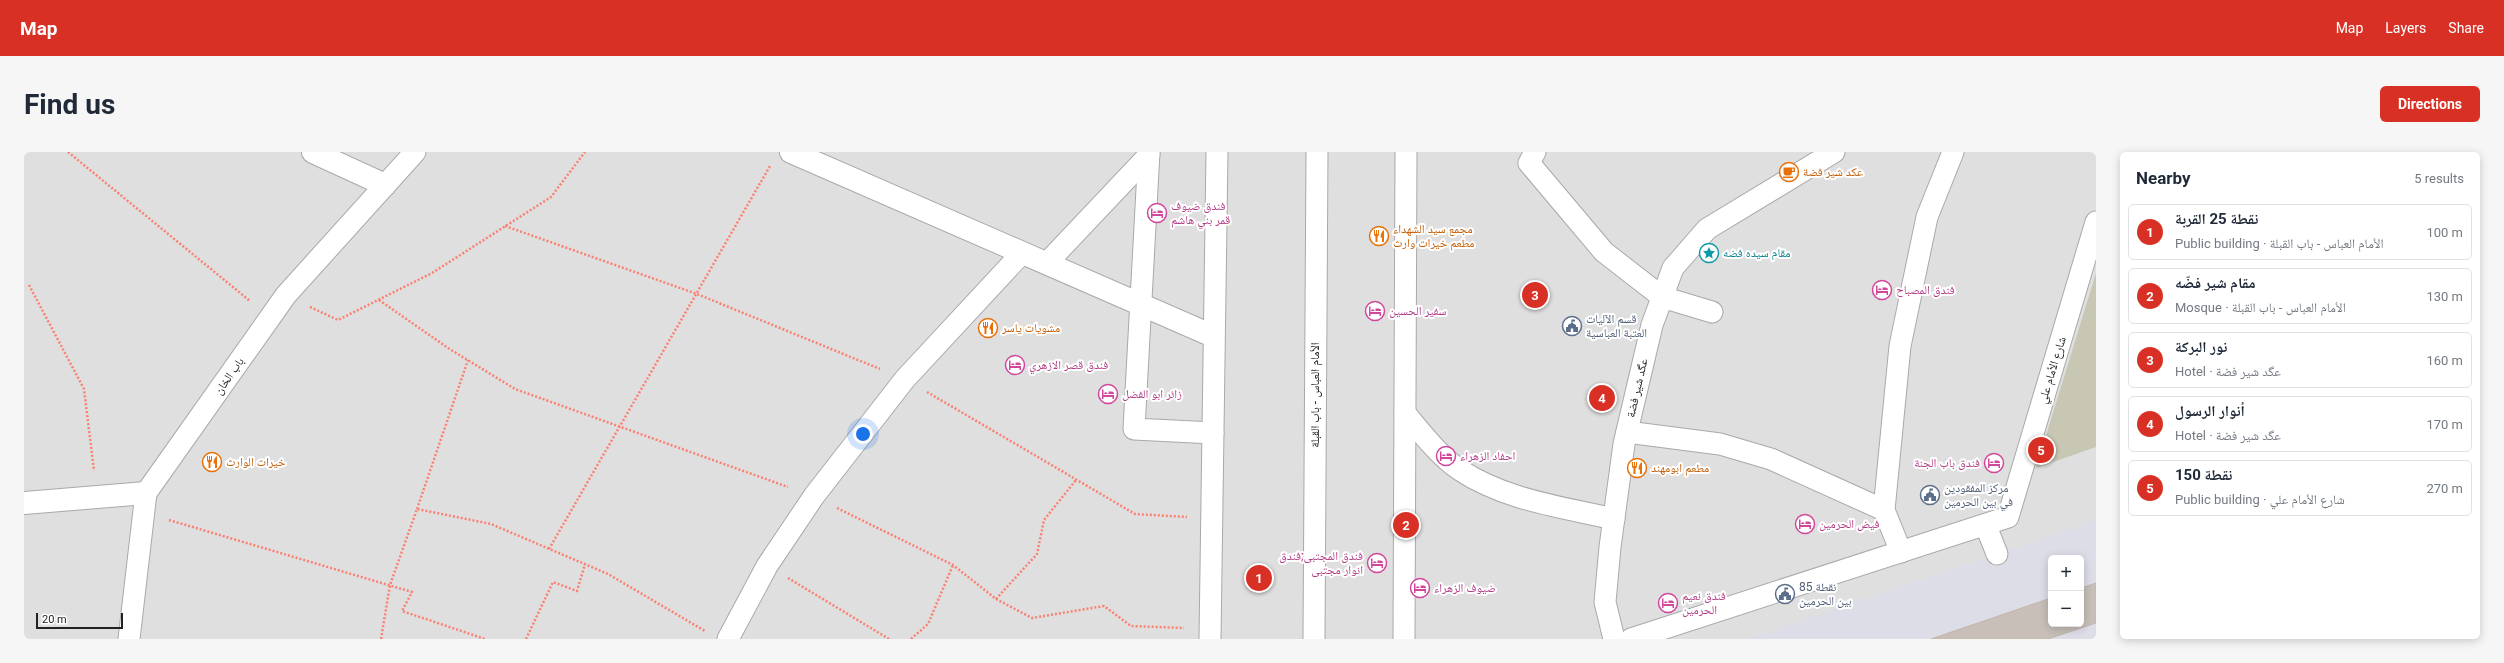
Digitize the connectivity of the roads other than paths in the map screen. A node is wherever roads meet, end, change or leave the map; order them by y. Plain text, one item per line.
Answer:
1 (313, 152) edge
2 (415, 152) edge
3 (1218, 152) edge
4 (1317, 152) edge
5 (1406, 152) edge
6 (1535, 152) edge
7 (1834, 152) edge
8 (1953, 152) edge
9 (1149, 153) edge
10 (783, 155) edge
11 (385, 185) junction
12 (2096, 222) edge
13 (1022, 253) junction
14 (1047, 264) junction
15 (1662, 297) junction
16 (1140, 304) junction
17 (1712, 312) dead end
18 (1213, 336) junction
19 (1405, 413) junction
20 (1627, 432) junction
21 (1213, 433) junction
22 (24, 503) edge
23 (144, 503) junction
24 (1884, 510) junction
25 (1614, 519) junction
26 (1986, 526) junction
27 (1901, 552) junction
28 (1997, 554) dead end
29 (1210, 634) edge
30 (129, 639) edge
31 (728, 639) edge
32 (1314, 639) edge
33 (1404, 639) edge
34 (1614, 639) edge
35 (1631, 639) edge

1 - 11 street
2 - 11 street, باب الخان
3 - 18 street
4 - 32 street, الأمام العباس - باب القبلة
5 - 19 street
6 - 15 street
7 - 15 street, عگد شير فضة
8 - 24 street
9 - 14 street
9 - 16 street
10 - 13 street
11 - 23 street, باب الخان
12 - 26 street, شارع الأمام علي
13 - 14 street
13 - 31 street
14 - 16 street
15 - 17 street
15 - 20 street, عگد شير فضة
16 - 18 street
16 - 21 street
18 - 21 street
19 - 25 street
19 - 33 street
20 - 24 street
20 - 25 street, عگد شير فضة
21 - 29 street
22 - 23 street
23 - 30 street, باب الخان
24 - 27 street
25 - 34 street, عگد شير فضة
26 - 27 street
26 - 28 street
27 - 35 street

